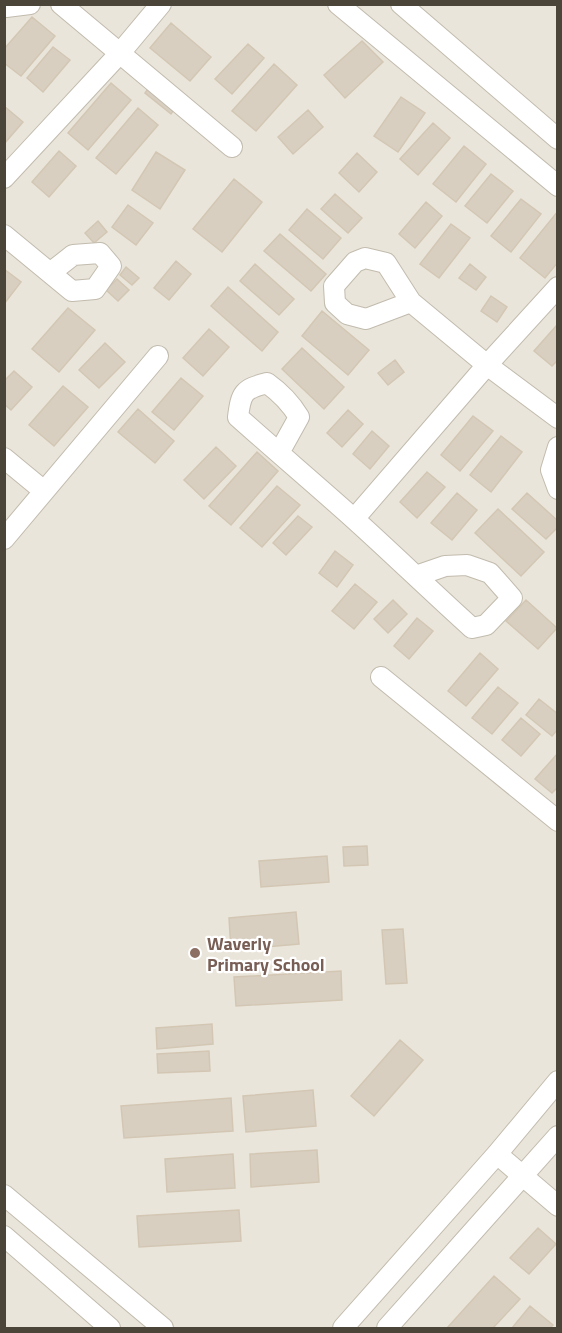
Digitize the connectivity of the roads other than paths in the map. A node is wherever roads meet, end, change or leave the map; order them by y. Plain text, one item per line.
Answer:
1 (30, 4) edge
2 (61, 4) edge
3 (162, 4) edge
4 (338, 4) edge
5 (401, 4) edge
6 (4, 6) edge
7 (120, 53) junction
8 (558, 139) edge
9 (232, 147) dead end
10 (4, 178) edge
11 (558, 186) edge
12 (4, 235) edge
13 (50, 273) dead end
14 (558, 287) edge
15 (411, 302) dead end
16 (158, 356) dead end
17 (487, 365) junction
18 (558, 418) edge
19 (558, 447) edge
20 (279, 453) dead end
21 (4, 458) edge
22 (558, 489) edge
23 (44, 491) junction
24 (354, 519) junction
25 (4, 539) edge
26 (416, 576) dead end
27 (381, 677) dead end
28 (558, 821) edge
29 (558, 1081) edge
30 (558, 1136) edge
31 (497, 1154) junction
32 (522, 1176) junction
33 (4, 1195) edge
34 (558, 1206) edge
35 (6, 1240) edge
36 (111, 1329) edge
37 (163, 1329) edge
38 (343, 1329) edge
39 (387, 1329) edge

1 - 6 street
2 - 7 street
3 - 7 street
4 - 11 street
5 - 8 street
7 - 9 street
7 - 10 street
12 - 13 street
14 - 17 street
15 - 17 street
16 - 23 street
17 - 18 street
17 - 24 street
19 - 22 street
20 - 24 street
21 - 23 street
23 - 25 street
24 - 26 street
27 - 28 street
29 - 31 street
30 - 32 street
31 - 32 street
31 - 38 street
32 - 34 street
32 - 39 street
33 - 37 street
35 - 36 street

